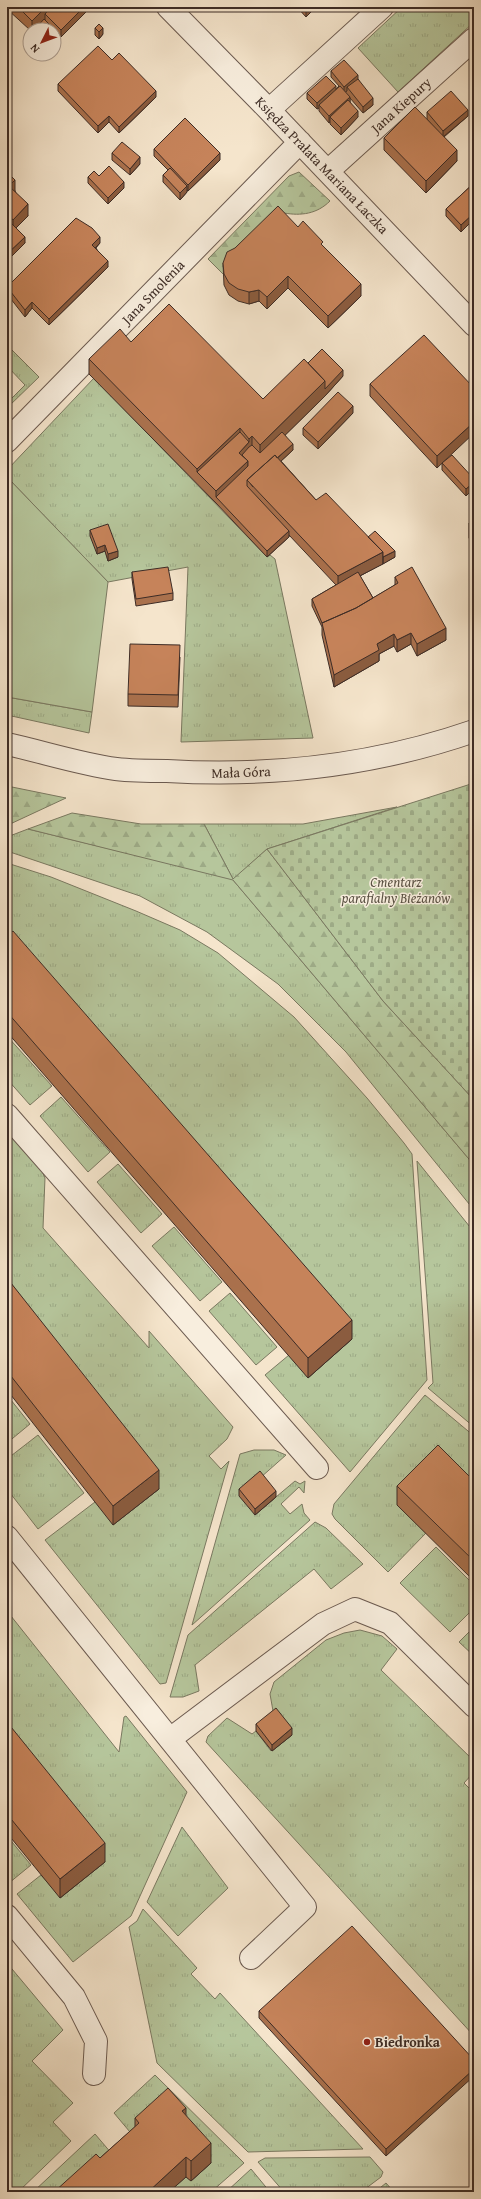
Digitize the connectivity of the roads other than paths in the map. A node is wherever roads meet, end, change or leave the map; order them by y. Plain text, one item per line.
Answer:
1 (168, 7) edge
2 (382, 7) edge
3 (474, 39) edge
4 (269, 110) junction
5 (300, 142) junction
6 (328, 171) junction
7 (474, 325) edge
8 (7, 441) edge
9 (474, 731) edge
10 (7, 744) edge
11 (7, 1115) edge
12 (317, 1468) dead end
13 (7, 1537) edge
14 (474, 1706) edge
15 (170, 1739) junction
16 (7, 1916) edge
17 (251, 1958) dead end
18 (94, 2074) dead end

1 - 4 street, Księdza Prałata Mariana Łaczka
2 - 4 street
3 - 6 street, Jana Kiepury
4 - 5 street, Księdza Prałata Mariana Łaczka
5 - 6 street, Księdza Prałata Mariana Łaczka
5 - 8 street, Jana Smolenia
6 - 7 street, Księdza Prałata Mariana Łaczka
9 - 10 street, Mała Góra
11 - 12 street
13 - 15 street
14 - 15 street
15 - 17 street
16 - 18 street

